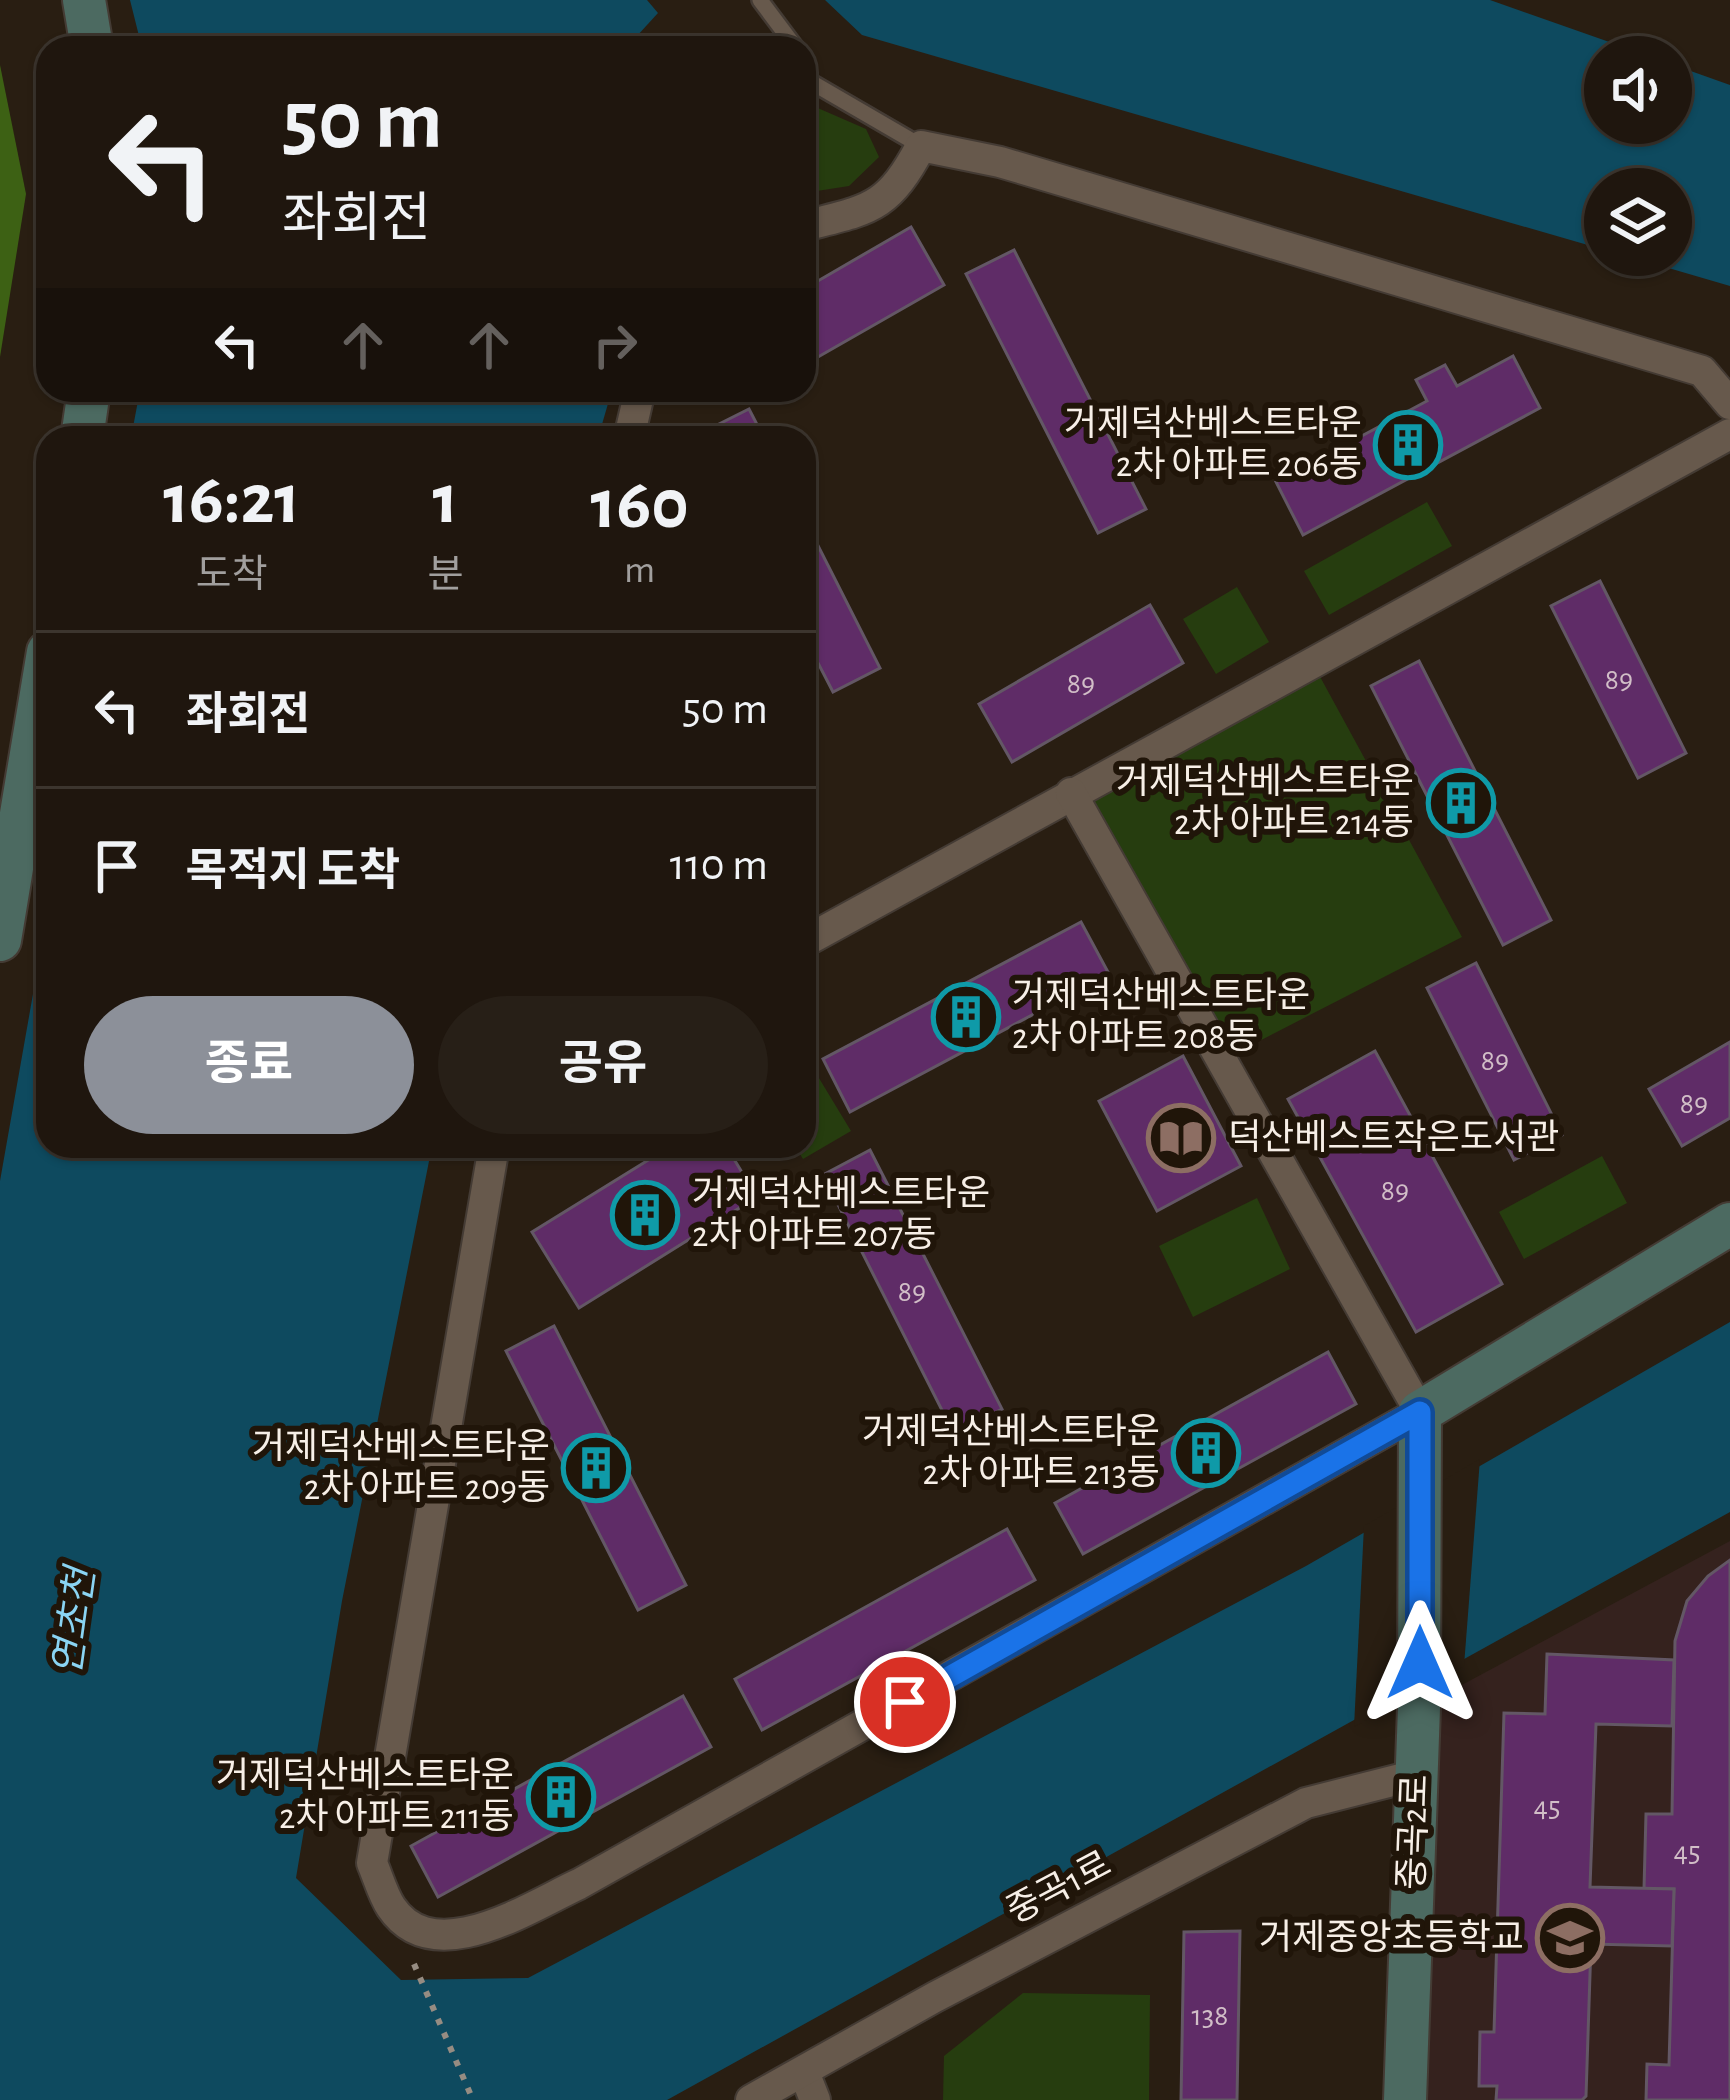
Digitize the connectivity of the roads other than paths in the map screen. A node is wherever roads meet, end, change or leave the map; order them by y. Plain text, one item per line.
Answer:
1 (84, 0) edge
2 (760, 0) edge
3 (90, 36) edge
4 (787, 36) edge
5 (816, 86) edge
6 (921, 146) junction
7 (816, 223) edge
8 (1730, 404) edge
9 (1730, 434) edge
10 (36, 724) edge
11 (1071, 793) junction
12 (816, 935) edge
13 (0, 940) edge
14 (492, 1158) edge
15 (1730, 1224) edge
16 (1421, 1425) junction
17 (1416, 1775) junction
18 (810, 2086) edge
19 (751, 2100) edge
20 (1405, 2100) edge

1 - 3 street
2 - 4 lane
5 - 6 lane
6 - 7 street
6 - 8 street
9 - 11 street
10 - 13 street
11 - 12 street
11 - 16 street
14 - 16 street
15 - 16 street
16 - 17 street, 중곡2로
17 - 18 street, 중곡1로
17 - 20 street, 중곡2로
18 - 19 street, 중곡1로

